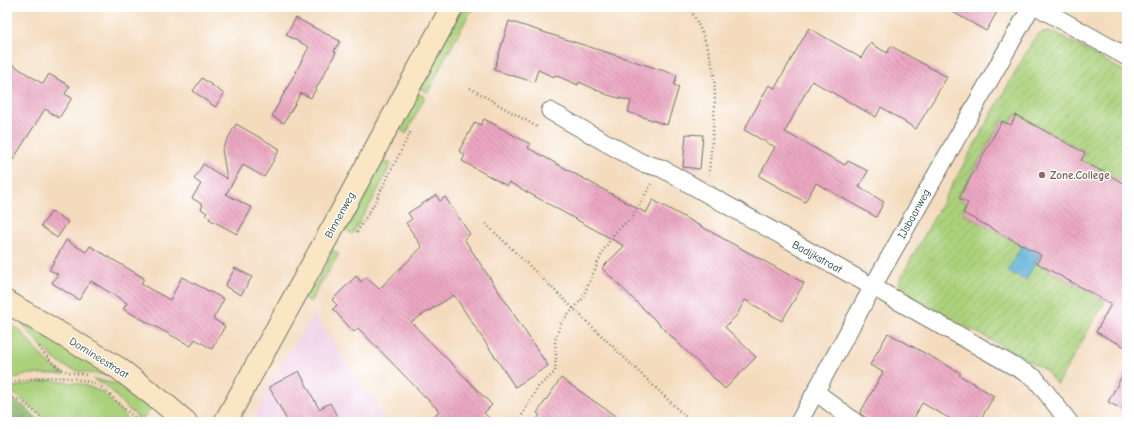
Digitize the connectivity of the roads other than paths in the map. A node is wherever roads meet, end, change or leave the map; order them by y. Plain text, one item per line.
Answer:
1 (452, 7) edge
2 (1031, 7) edge
3 (1038, 7) edge
4 (1127, 57) edge
5 (550, 111) road end
6 (872, 288) junction
7 (7, 302) edge
8 (816, 392) junction
9 (186, 422) edge
10 (225, 422) edge
11 (799, 422) edge
12 (855, 422) edge
13 (1069, 422) edge

1 - 10 street, Binnenweg
2 - 6 street, IJsbaanweg
3 - 4 street
5 - 6 street, Badijkstraat
6 - 8 street, IJsbaanweg
6 - 13 street, Badijkstraat
7 - 9 street, Domineestraat
8 - 11 street, IJsbaanweg
8 - 12 street

